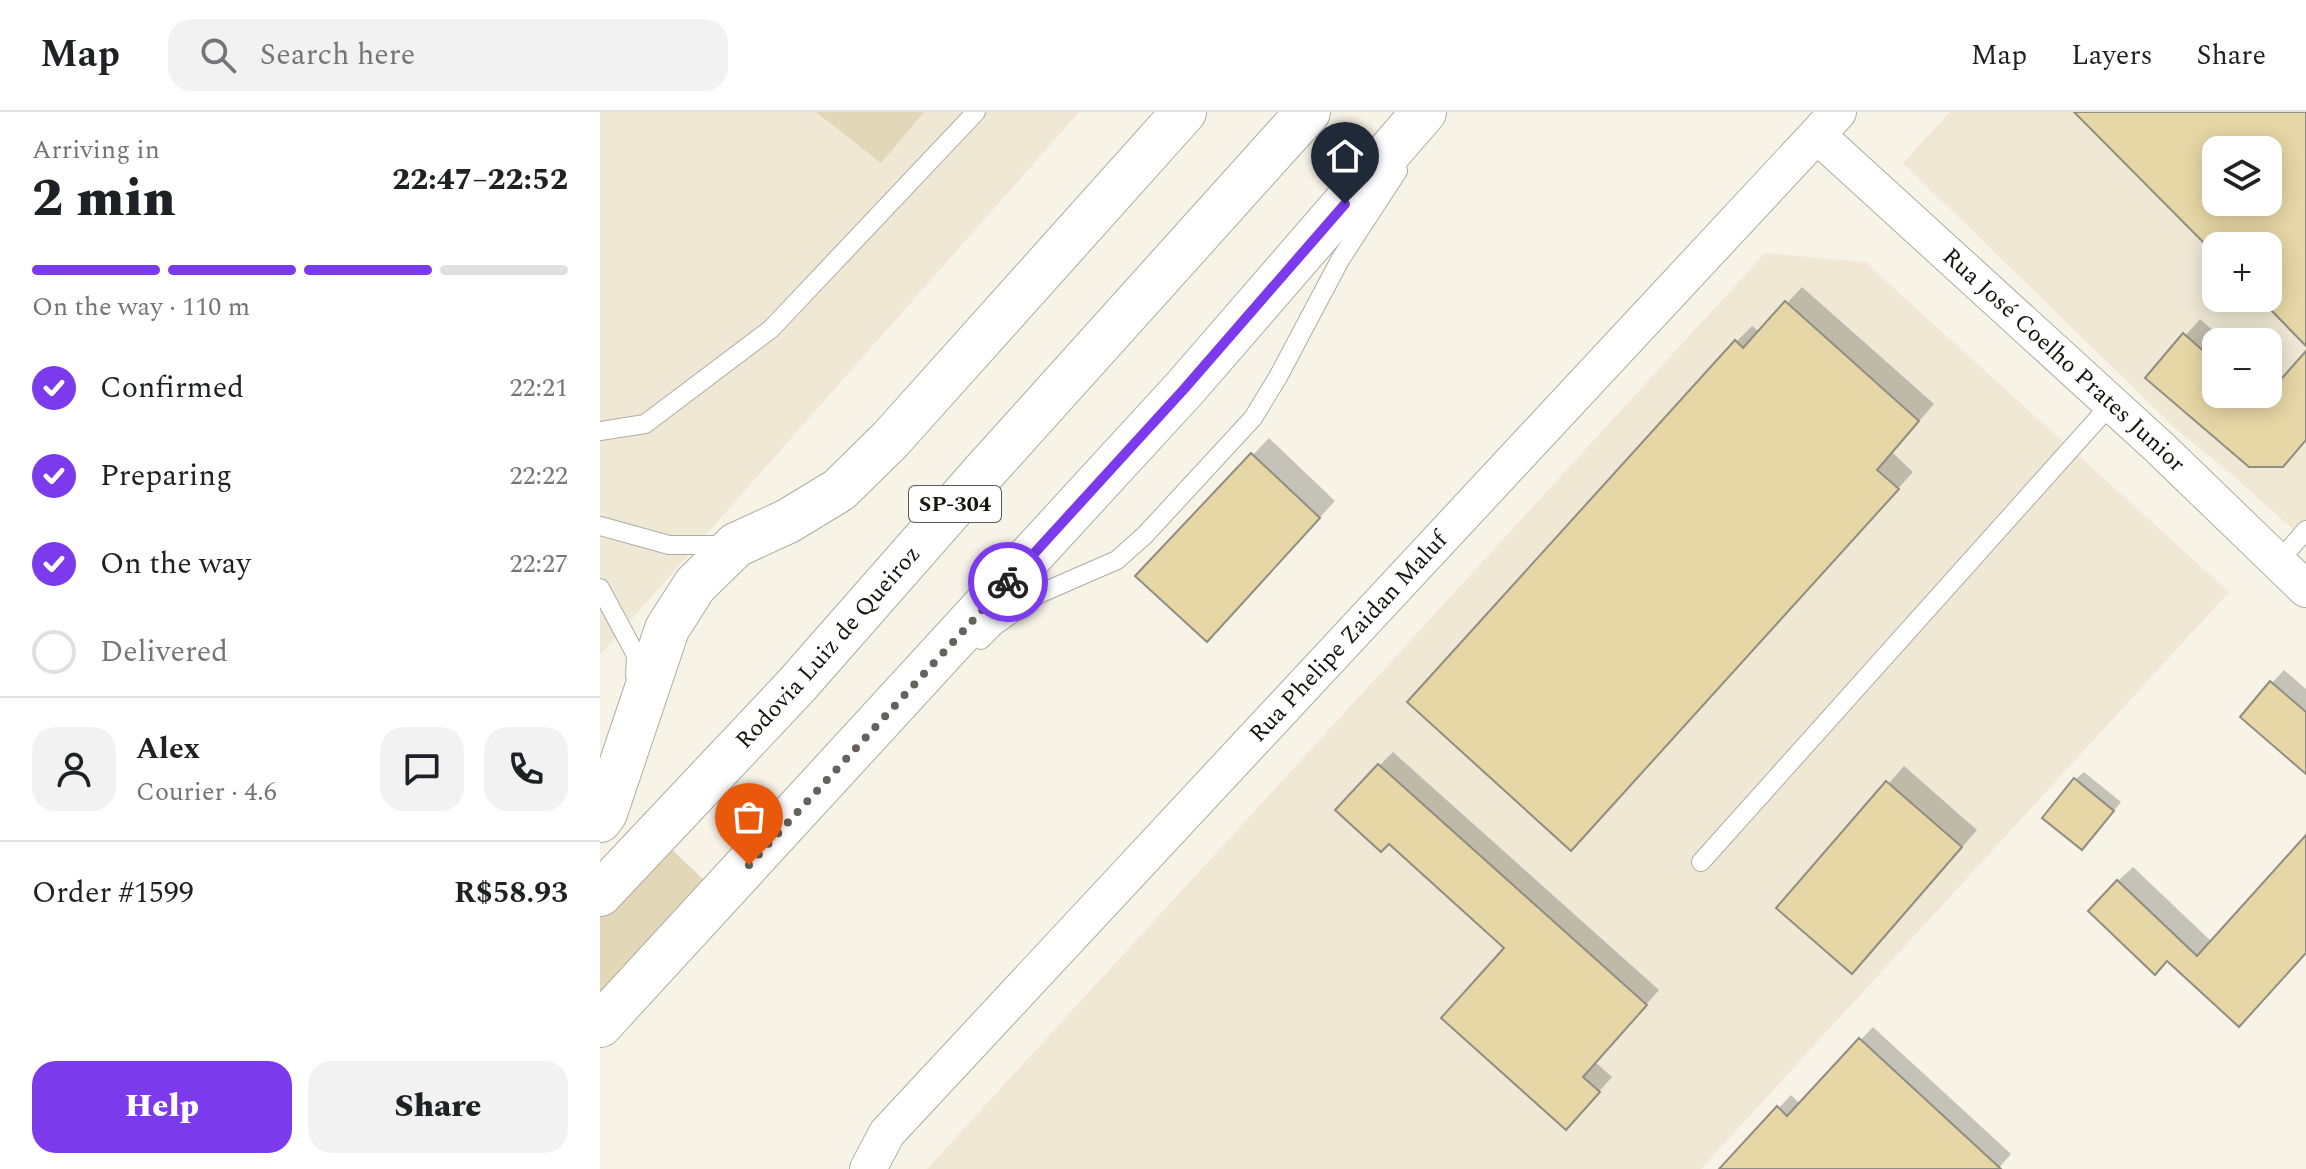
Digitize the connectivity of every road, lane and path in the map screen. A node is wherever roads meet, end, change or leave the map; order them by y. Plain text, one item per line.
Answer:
1 (976, 112) edge
2 (1184, 112) edge
3 (1292, 112) edge
4 (1308, 112) edge
5 (1424, 112) edge
6 (1437, 112) edge
7 (1827, 123) edge
8 (1149, 288) junction
9 (2111, 404) junction
10 (600, 431) edge
11 (600, 526) edge
12 (2306, 530) edge
13 (736, 545) junction
14 (2278, 562) junction
15 (600, 588) edge
16 (2306, 589) edge
17 (634, 724) junction
18 (600, 820) edge
19 (1701, 862) dead end
20 (728, 888) junction
21 (600, 894) edge
22 (600, 1025) edge
23 (868, 1169) edge

1 - 10 lane
2 - 13 highway
3 - 8 highway
4 - 8 highway, Rodovia Luiz de Queiroz / SP-304
5 - 20 highway
6 - 20 lane
7 - 9 street, Rua José Coelho Prates Junior
7 - 23 street, Rua Phelipe Zaidan Maluf
8 - 21 highway, Rodovia Luiz de Queiroz / SP-304
9 - 14 street, Rua José Coelho Prates Junior
9 - 19 lane
11 - 13 lane
12 - 14 lane
13 - 17 highway
14 - 16 street, Rua José Coelho Prates Junior
15 - 17 lane
17 - 18 highway
20 - 22 highway

